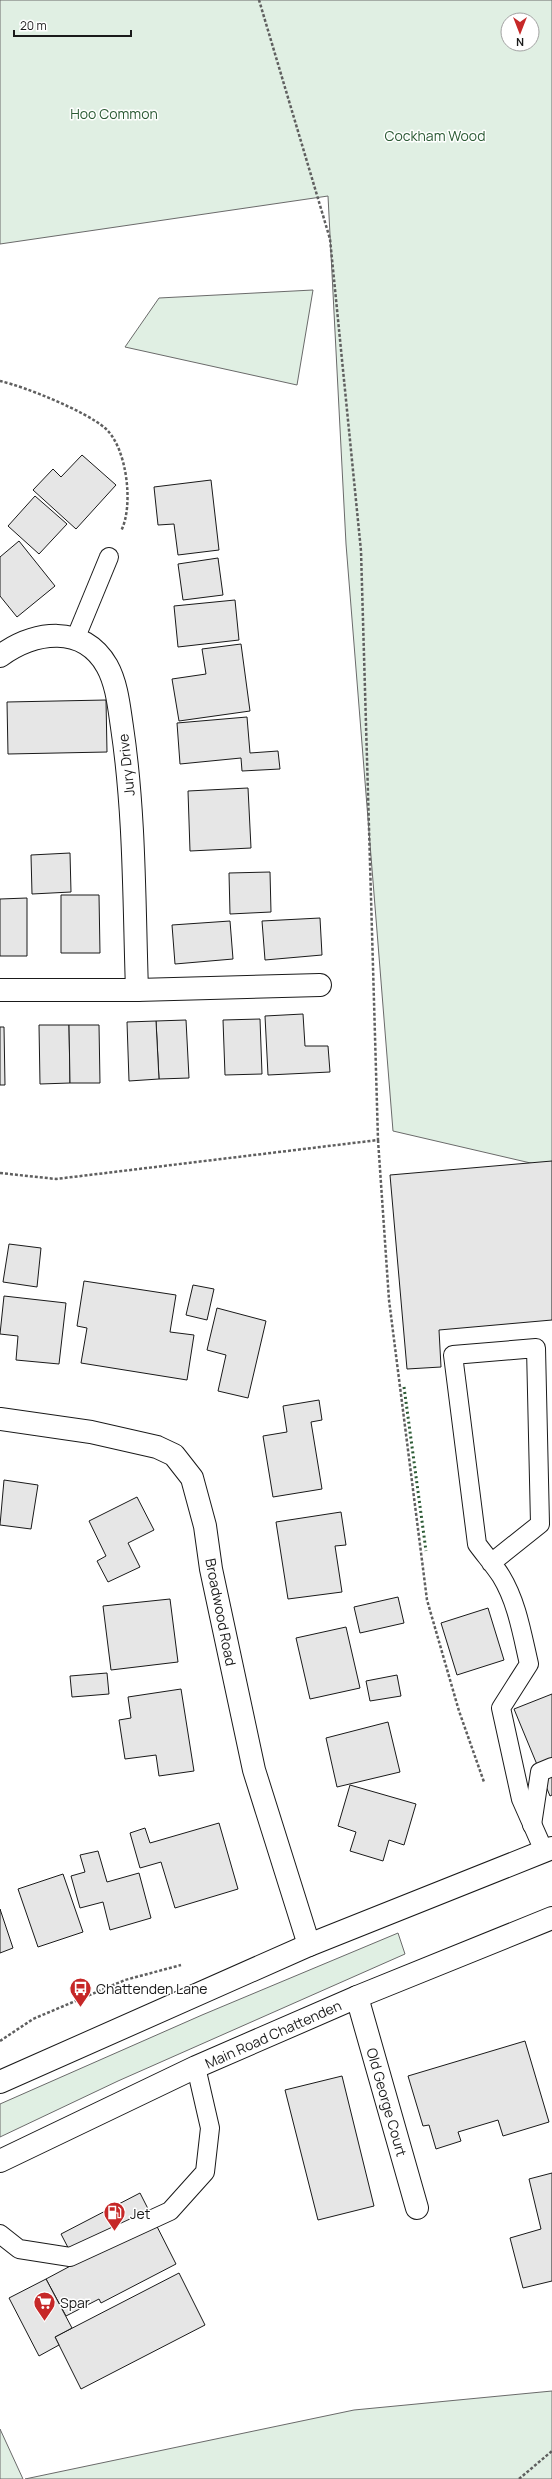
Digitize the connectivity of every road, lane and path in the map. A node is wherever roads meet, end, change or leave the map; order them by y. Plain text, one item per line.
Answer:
1 (259, 0) edge
2 (0, 381) edge
3 (109, 557) joint
4 (76, 637) junction
5 (0, 656) edge
6 (320, 985) dead end
7 (0, 990) edge
8 (137, 990) junction
9 (378, 1140) junction
10 (0, 1173) edge
11 (0, 1419) edge
12 (491, 1563) junction
13 (552, 1767) edge
14 (485, 1784) dead end
15 (532, 1825) junction
16 (548, 1849) edge
17 (552, 1918) edge
18 (309, 1945) junction
19 (357, 1997) junction
20 (196, 2067) junction
21 (0, 2082) edge
22 (0, 2161) edge
23 (417, 2208) dead end
24 (0, 2234) edge
25 (552, 2451) edge
26 (519, 2479) edge

1 - 9 path
2 - 3 path
3 - 4 lane
4 - 5 street
4 - 8 street, Jury Drive
6 - 8 street
7 - 8 street
9 - 10 path
9 - 14 path
11 - 18 street, Broadwood Road
12 - 12 lane
12 - 15 lane
13 - 15 lane
15 - 16 lane
16 - 18 street
17 - 19 street, Main Road Chattenden
18 - 21 street
19 - 20 street, Main Road Chattenden
19 - 23 street, Old George Court
20 - 22 street, Main Road Chattenden
20 - 24 lane
25 - 26 path

